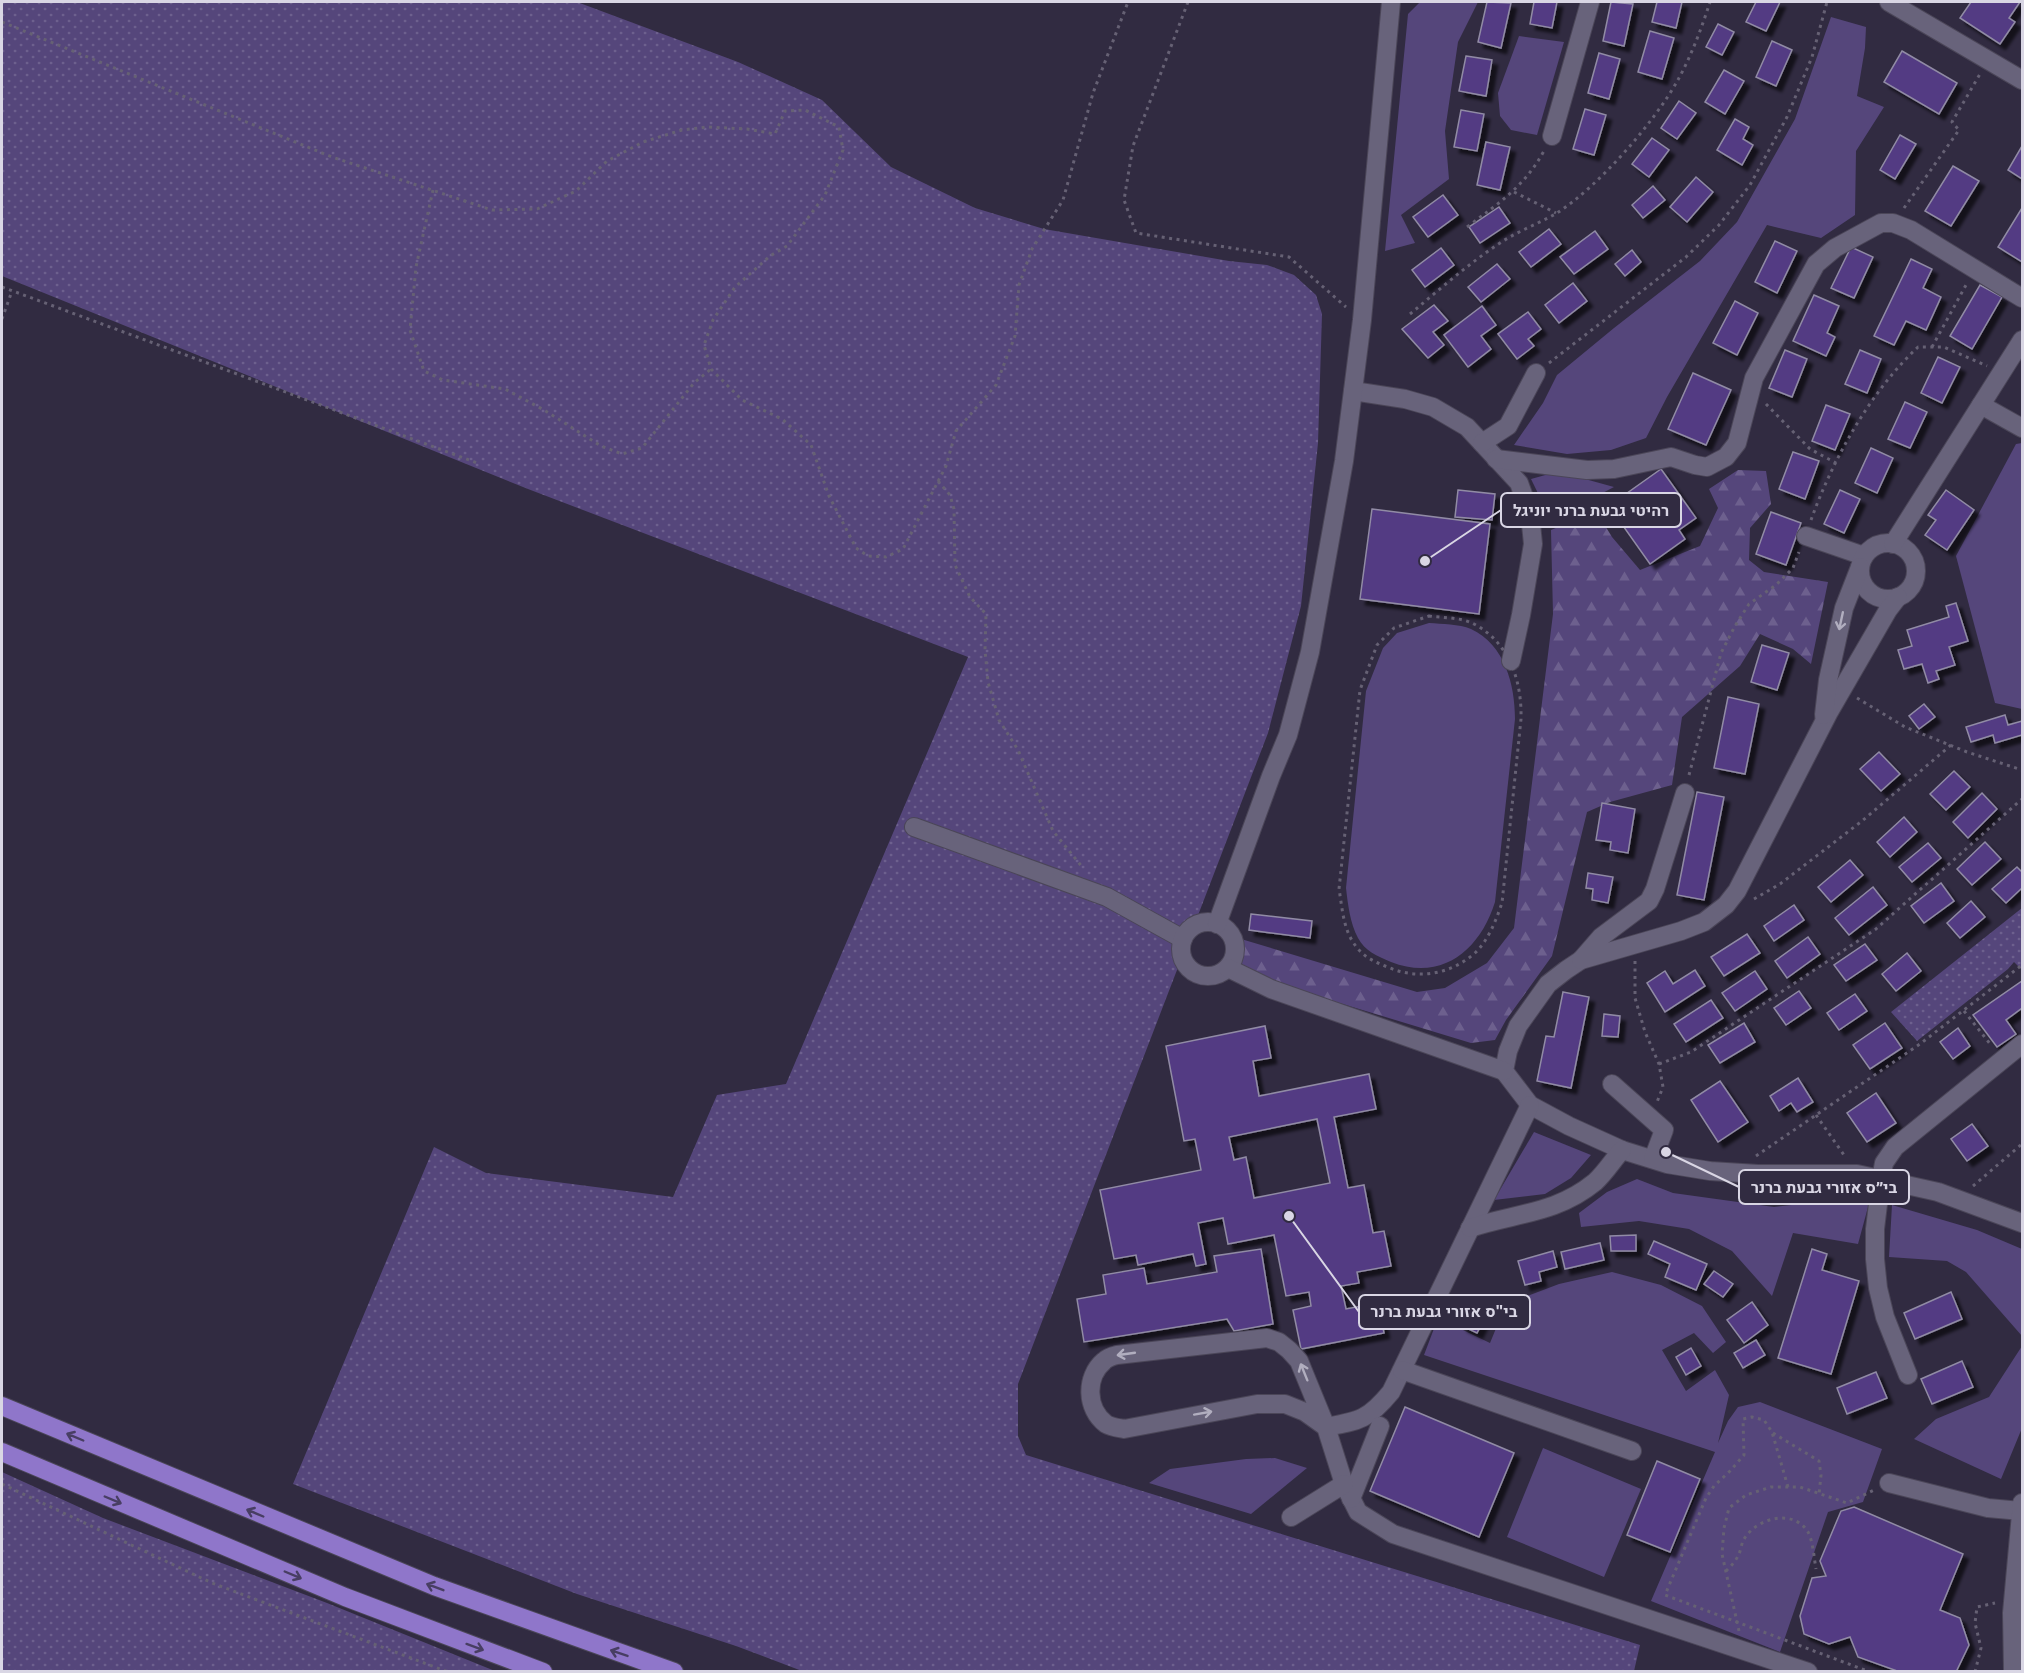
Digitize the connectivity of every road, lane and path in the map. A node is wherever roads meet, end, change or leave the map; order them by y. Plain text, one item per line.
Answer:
1 (1128, 2) edge
2 (1188, 2) edge
3 (1391, 2) edge
4 (1590, 2) edge
5 (1710, 2) edge
6 (1827, 2) edge
7 (1889, 2) edge
8 (2, 22) edge
9 (1988, 60) junction
10 (2022, 80) edge
11 (1552, 136) joint
12 (433, 190) junction
13 (1514, 192) junction
14 (1556, 213) junction
15 (1893, 223) junction
16 (1467, 227) dead end
17 (1975, 269) junction
18 (2, 287) edge
19 (12, 291) junction
20 (2022, 298) edge
21 (1410, 314) dead end
22 (2, 319) edge
23 (1362, 320) junction
24 (2022, 340) edge
25 (1932, 347) dead end
26 (711, 369) junction
27 (1536, 373) joint
28 (1353, 391) junction
29 (1751, 391) junction
30 (1982, 405) junction
31 (2022, 428) edge
32 (1482, 443) junction
33 (1497, 459) junction
34 (1836, 463) dead end
35 (480, 464) dead end
36 (938, 481) junction
37 (1806, 536) dead end
38 (1893, 544) junction
39 (1862, 561) junction
40 (1898, 597) junction
41 (1511, 661) junction
42 (1842, 689) junction
43 (1822, 725) junction
44 (1951, 745) junction
45 (2022, 770) edge
46 (1685, 793) dead end
47 (2022, 800) edge
48 (914, 827) dead end
49 (1087, 873) dead end
50 (1746, 903) dead end
51 (1217, 924) junction
52 (1183, 939) junction
53 (1635, 944) junction
54 (1581, 960) junction
55 (2022, 965) edge
56 (1228, 968) junction
57 (1964, 1011) junction
58 (2022, 1044) edge
59 (2003, 1060) junction
60 (1659, 1064) junction
61 (1504, 1071) junction
62 (1612, 1084) dead end
63 (1530, 1105) junction
64 (1816, 1115) junction
65 (1651, 1119) junction
66 (2022, 1144) edge
67 (1622, 1150) junction
68 (1653, 1159) junction
69 (1730, 1173) junction
70 (1857, 1174) junction
71 (1881, 1179) junction
72 (1958, 1199) junction
73 (2022, 1223) edge
74 (1470, 1228) junction
75 (1402, 1370) junction
76 (1908, 1375) dead end
77 (2, 1406) edge
78 (1380, 1426) dead end
79 (1326, 1427) junction
80 (1772, 1432) junction
81 (1632, 1451) dead end
82 (2, 1452) edge
83 (1889, 1483) joint
84 (2, 1484) edge
85 (1788, 1487) junction
86 (1347, 1492) junction
87 (1819, 1495) junction
88 (2022, 1507) edge
89 (1291, 1517) dead end
90 (2019, 1555) edge
91 (1816, 1569) dead end
92 (1726, 1572) junction
93 (2013, 1600) junction
94 (1736, 1620) junction
95 (1743, 1650) junction
96 (448, 1671) edge
97 (543, 1671) edge
98 (674, 1671) edge
99 (1808, 1671) edge
100 (1870, 1671) edge
101 (1975, 1671) edge
102 (2013, 1671) edge

1 - 36 path
2 - 23 path
3 - 23 street
4 - 11 street
5 - 14 path
6 - 27 path
7 - 9 street
8 - 12 path
9 - 10 street
9 - 15 path
11 - 13 path
12 - 26 path
12 - 26 path
13 - 14 path
13 - 16 path
14 - 21 path
15 - 17 street
15 - 29 street
17 - 20 street
17 - 25 path
18 - 19 path
19 - 22 path
19 - 35 path
23 - 28 street
24 - 30 street
26 - 36 path
27 - 32 street
28 - 32 street
28 - 51 street
29 - 33 street
29 - 34 path
30 - 31 street
30 - 38 street
32 - 33 street
33 - 41 street
36 - 49 path
37 - 39 street
38 - 39 street
38 - 40 street
39 - 40 street
39 -> 43 street
40 - 42 street
41 - 41 path
42 - 43 street
42 - 44 path
43 - 53 street
44 - 45 path
44 - 50 path
46 - 54 street
47 - 60 path
48 - 52 street
51 - 52 street
51 - 56 street
52 - 56 street
53 - 54 street
53 - 60 path
54 - 61 street
55 - 57 path
56 - 61 street
57 - 59 path
57 - 64 path
58 - 59 street
59 - 71 street
60 - 65 path
61 - 63 street
62 - 65 street
63 - 67 street
63 - 74 street
64 - 69 path
64 - 70 path
65 - 68 street
66 - 72 path
67 - 68 street
67 - 74 street
68 - 69 street
69 - 70 street
70 - 71 street
71 - 72 street
71 - 76 street
72 - 73 street
74 - 75 street
75 - 79 street
75 - 81 street
98 -> 77 main road
78 - 86 street
79 -> 79 street
79 - 86 street
80 - 85 path
80 - 87 path
80 - 94 path
82 -> 97 main road
83 - 87 path
83 - 88 street
84 - 96 path
85 - 87 path
85 - 92 path
86 - 89 street
86 - 95 street
88 - 90 street
90 - 93 street
91 - 92 path
92 - 94 path
93 - 101 path
93 - 102 street
94 - 95 path
94 - 100 path
95 - 99 street

